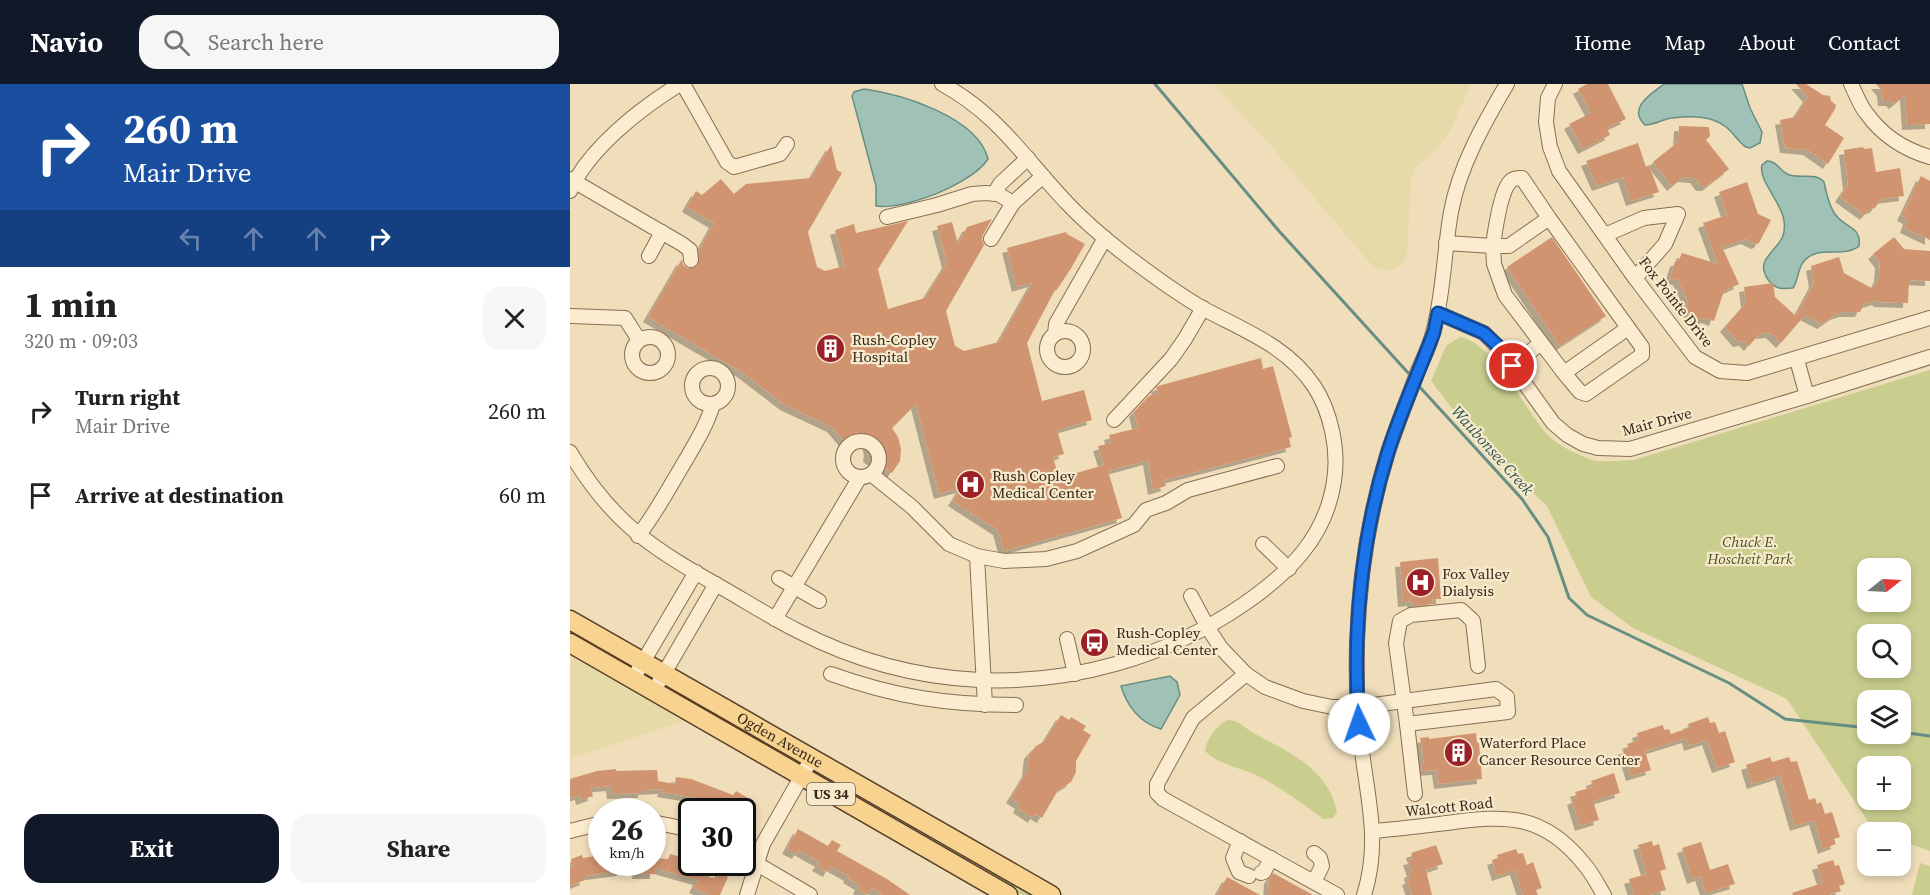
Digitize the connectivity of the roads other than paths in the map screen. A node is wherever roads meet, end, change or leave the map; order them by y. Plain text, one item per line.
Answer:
1 (681, 84) edge
2 (942, 84) edge
3 (1507, 84) edge
4 (1555, 84) edge
5 (1851, 84) edge
6 (787, 144) dead end
7 (1930, 157) edge
8 (1028, 158) junction
9 (1043, 176) junction
10 (571, 184) edge
11 (994, 194) junction
12 (1013, 203) junction
13 (887, 217) dead end
14 (1549, 218) junction
15 (662, 232) junction
16 (1605, 235) junction
17 (1105, 238) junction
18 (991, 239) dead end
19 (1446, 243) junction
20 (1493, 246) junction
21 (649, 256) dead end
22 (691, 260) dead end
23 (1635, 279) junction
24 (1203, 308) junction
25 (1438, 313) junction
26 (570, 316) edge
27 (1930, 318) edge
28 (1628, 328) junction
29 (1055, 334) dead end
30 (639, 340) dead end
31 (1541, 343) junction
32 (1930, 357) edge
33 (1797, 360) junction
34 (1512, 366) junction
35 (1564, 373) junction
36 (1807, 396) junction
37 (713, 404) dead end
38 (1114, 420) dead end
39 (570, 453) edge
40 (1277, 466) dead end
41 (638, 536) junction
42 (1263, 544) dead end
43 (977, 556) junction
44 (1288, 569) junction
45 (696, 572) junction
46 (779, 578) dead end
47 (716, 584) junction
48 (795, 587) junction
49 (1191, 596) dead end
50 (819, 601) dead end
51 (776, 619) junction
52 (570, 620) edge
53 (1208, 628) junction
54 (1067, 639) dead end
55 (570, 643) edge
56 (644, 661) junction
57 (880, 664) junction
58 (1478, 666) dead end
59 (664, 673) junction
60 (831, 674) dead end
61 (1075, 674) junction
62 (1246, 674) junction
63 (633, 679) junction
64 (984, 680) junction
65 (873, 688) junction
66 (654, 691) junction
67 (1405, 701) junction
68 (985, 705) junction
69 (1016, 705) dead end
70 (1358, 707) junction
71 (1407, 724) junction
72 (812, 758) junction
73 (801, 777) junction
74 (1415, 794) dead end
75 (588, 826) edge
76 (570, 831) edge
77 (1373, 831) junction
78 (1240, 841) junction
79 (1314, 853) dead end
80 (1271, 858) junction
81 (756, 863) joint
82 (752, 876) edge
83 (1314, 882) junction
84 (747, 895) edge
85 (810, 895) edge
86 (1008, 895) edge
87 (1051, 895) edge
88 (1337, 895) edge
89 (1364, 895) edge
90 (1604, 895) edge

1 - 6 street
1 - 10 street
2 - 8 street
3 - 19 street
4 - 16 street, Fox Pointe Drive
5 - 7 street
8 - 9 street
8 - 11 street
9 - 12 street
9 - 17 street
10 - 15 street
11 - 12 street
11 - 13 street
12 - 18 street
14 - 20 street
14 - 20 street
14 - 28 street
15 - 21 street
15 - 22 street
16 - 23 street, Fox Pointe Drive
16 - 23 street
17 - 24 street
17 - 29 street
19 - 20 street
19 - 25 street
20 - 31 street
23 - 33 street, Fox Pointe Drive
24 - 38 street
24 - 44 street
25 - 34 street, Mair Drive
25 - 70 street
26 - 30 street
27 - 33 street, Fox Pointe Drive
28 - 35 street
28 - 35 street
31 - 34 street
31 - 35 street
32 - 36 street, Mair Drive
33 - 36 street
34 - 36 street, Mair Drive
37 - 41 street
39 - 41 street
40 - 43 street
41 - 45 street
42 - 44 street
43 - 48 street
43 - 64 street
44 - 53 street
45 - 47 street
45 - 56 street
46 - 48 street
47 - 51 street
47 - 59 street
48 - 50 street
48 - 51 street
49 - 53 street
51 - 57 street
52 - 56 main road, Ogden Avenue / US 34
53 - 61 street
53 - 62 street
54 - 61 street
55 - 63 main road, Ogden Avenue / US 34
56 - 59 main road, Ogden Avenue / US 34
56 - 63 street
57 - 64 street
57 - 65 street
58 - 67 street
59 - 66 street
59 - 72 main road, Ogden Avenue / US 34
60 - 65 street
61 - 64 street
62 - 70 street
62 - 78 street
63 - 66 main road, Ogden Avenue / US 34
64 - 68 street
65 - 68 street
66 - 73 main road, Ogden Avenue / US 34
67 - 70 street
67 - 71 street
67 - 71 street
68 - 69 street
70 - 77 street
71 - 74 street
72 - 73 street
72 - 87 main road, Ogden Avenue / US 34
73 - 81 street
73 - 86 main road, Ogden Avenue / US 34
75 - 76 street
77 - 89 street
77 - 90 street, Walcott Road
78 - 80 street
78 - 80 street
79 - 83 street
80 - 83 street
81 - 85 street
82 - 84 street
83 - 88 street

